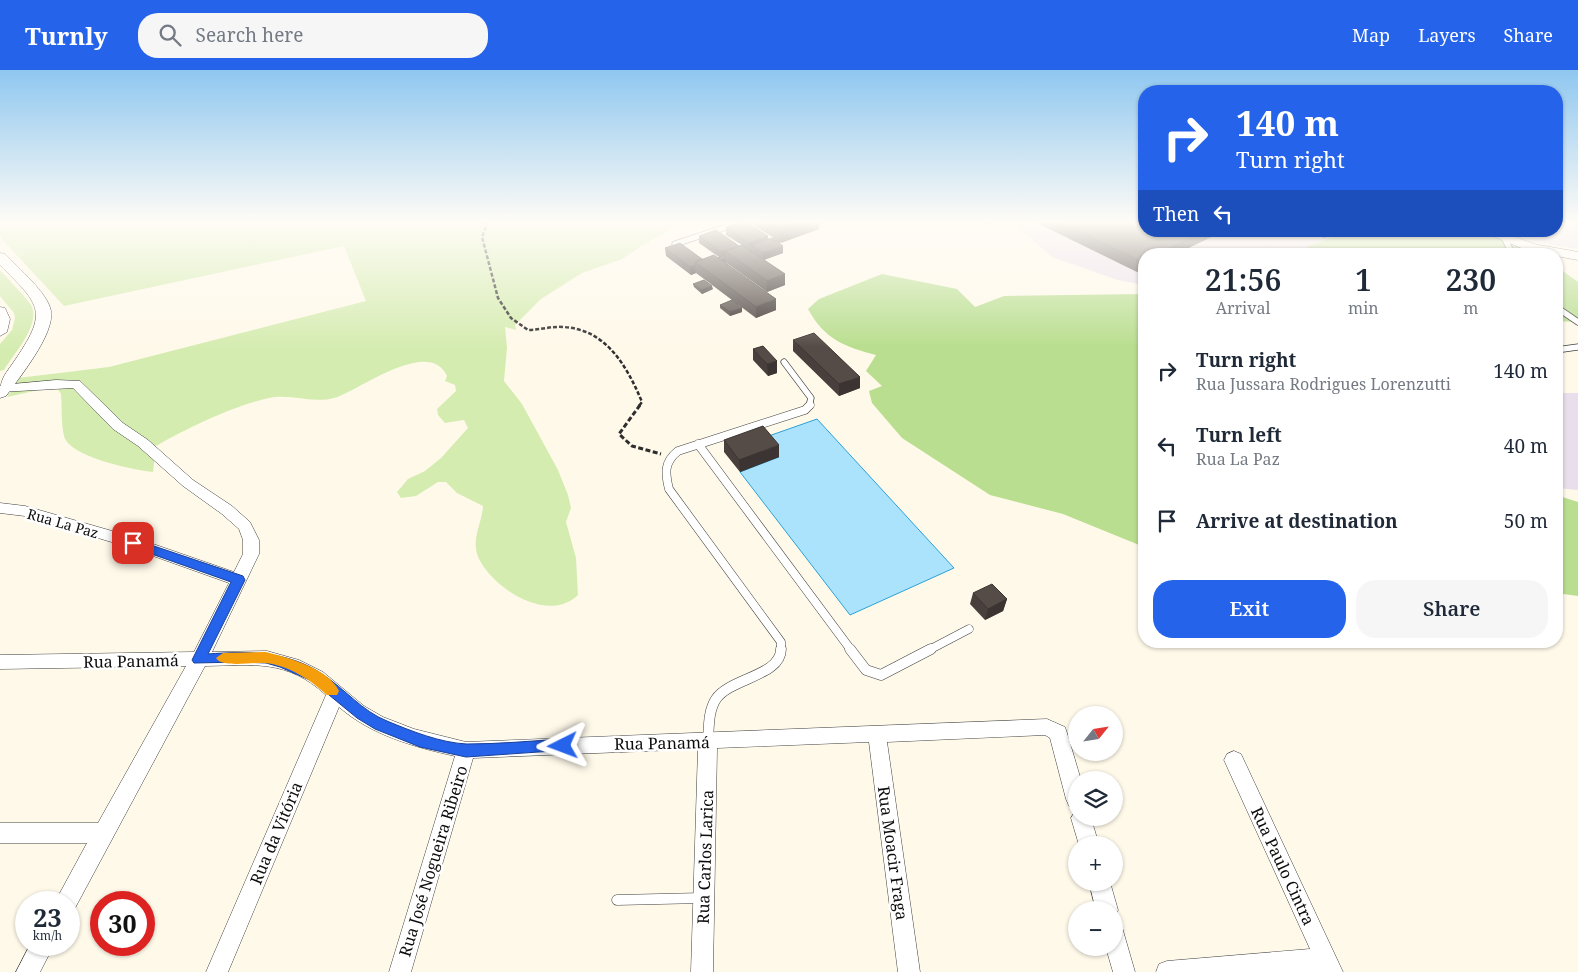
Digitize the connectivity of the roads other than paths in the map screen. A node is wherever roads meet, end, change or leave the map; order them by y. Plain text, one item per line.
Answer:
1 (5, 263) edge
2 (0, 311) edge
3 (1563, 312) edge
4 (1578, 322) edge
5 (0, 332) edge
6 (1578, 346) edge
7 (1563, 349) edge
8 (784, 362) dead end
9 (1, 388) edge
10 (698, 444) junction
11 (0, 508) edge
12 (239, 580) junction
13 (969, 629) dead end
14 (199, 660) junction
15 (0, 662) edge
16 (336, 694) junction
17 (877, 734) junction
18 (708, 742) junction
19 (466, 750) junction
20 (1234, 760) dead end
21 (1068, 771) edge
22 (0, 833) edge
23 (105, 833) junction
24 (72, 891) edge
25 (704, 898) junction
26 (617, 900) dead end
27 (36, 956) edge
28 (1120, 956) edge
29 (1329, 966) edge
30 (28, 972) edge
31 (217, 972) edge
32 (400, 972) edge
33 (702, 972) edge
34 (909, 972) edge
35 (1124, 972) edge
36 (1167, 972) edge

1 - 9 street
2 - 5 street
3 - 4 lane
6 - 7 lane
8 - 10 lane
9 - 12 street
10 - 13 lane
10 - 18 lane
11 - 12 street, Rua La Paz
12 - 14 street
14 - 15 street, Rua Panamá
14 - 16 street, Rua Panamá
14 - 23 street
16 - 19 street, Rua Panamá
16 - 31 street, Rua da Vitória
17 - 18 street, Rua Panamá
17 - 21 street, Rua Panamá
17 - 34 street, Rua Moacir Fraga
18 - 19 street, Rua Panamá
18 - 25 street, Rua Carlos Larica
19 - 32 street, Rua José Nogueira Ribeiro
20 - 29 street, Rua Paulo Cintra
22 - 23 street
23 - 24 street
25 - 26 lane
25 - 33 street, Rua Carlos Larica
27 - 30 street
28 - 35 street
29 - 36 street

